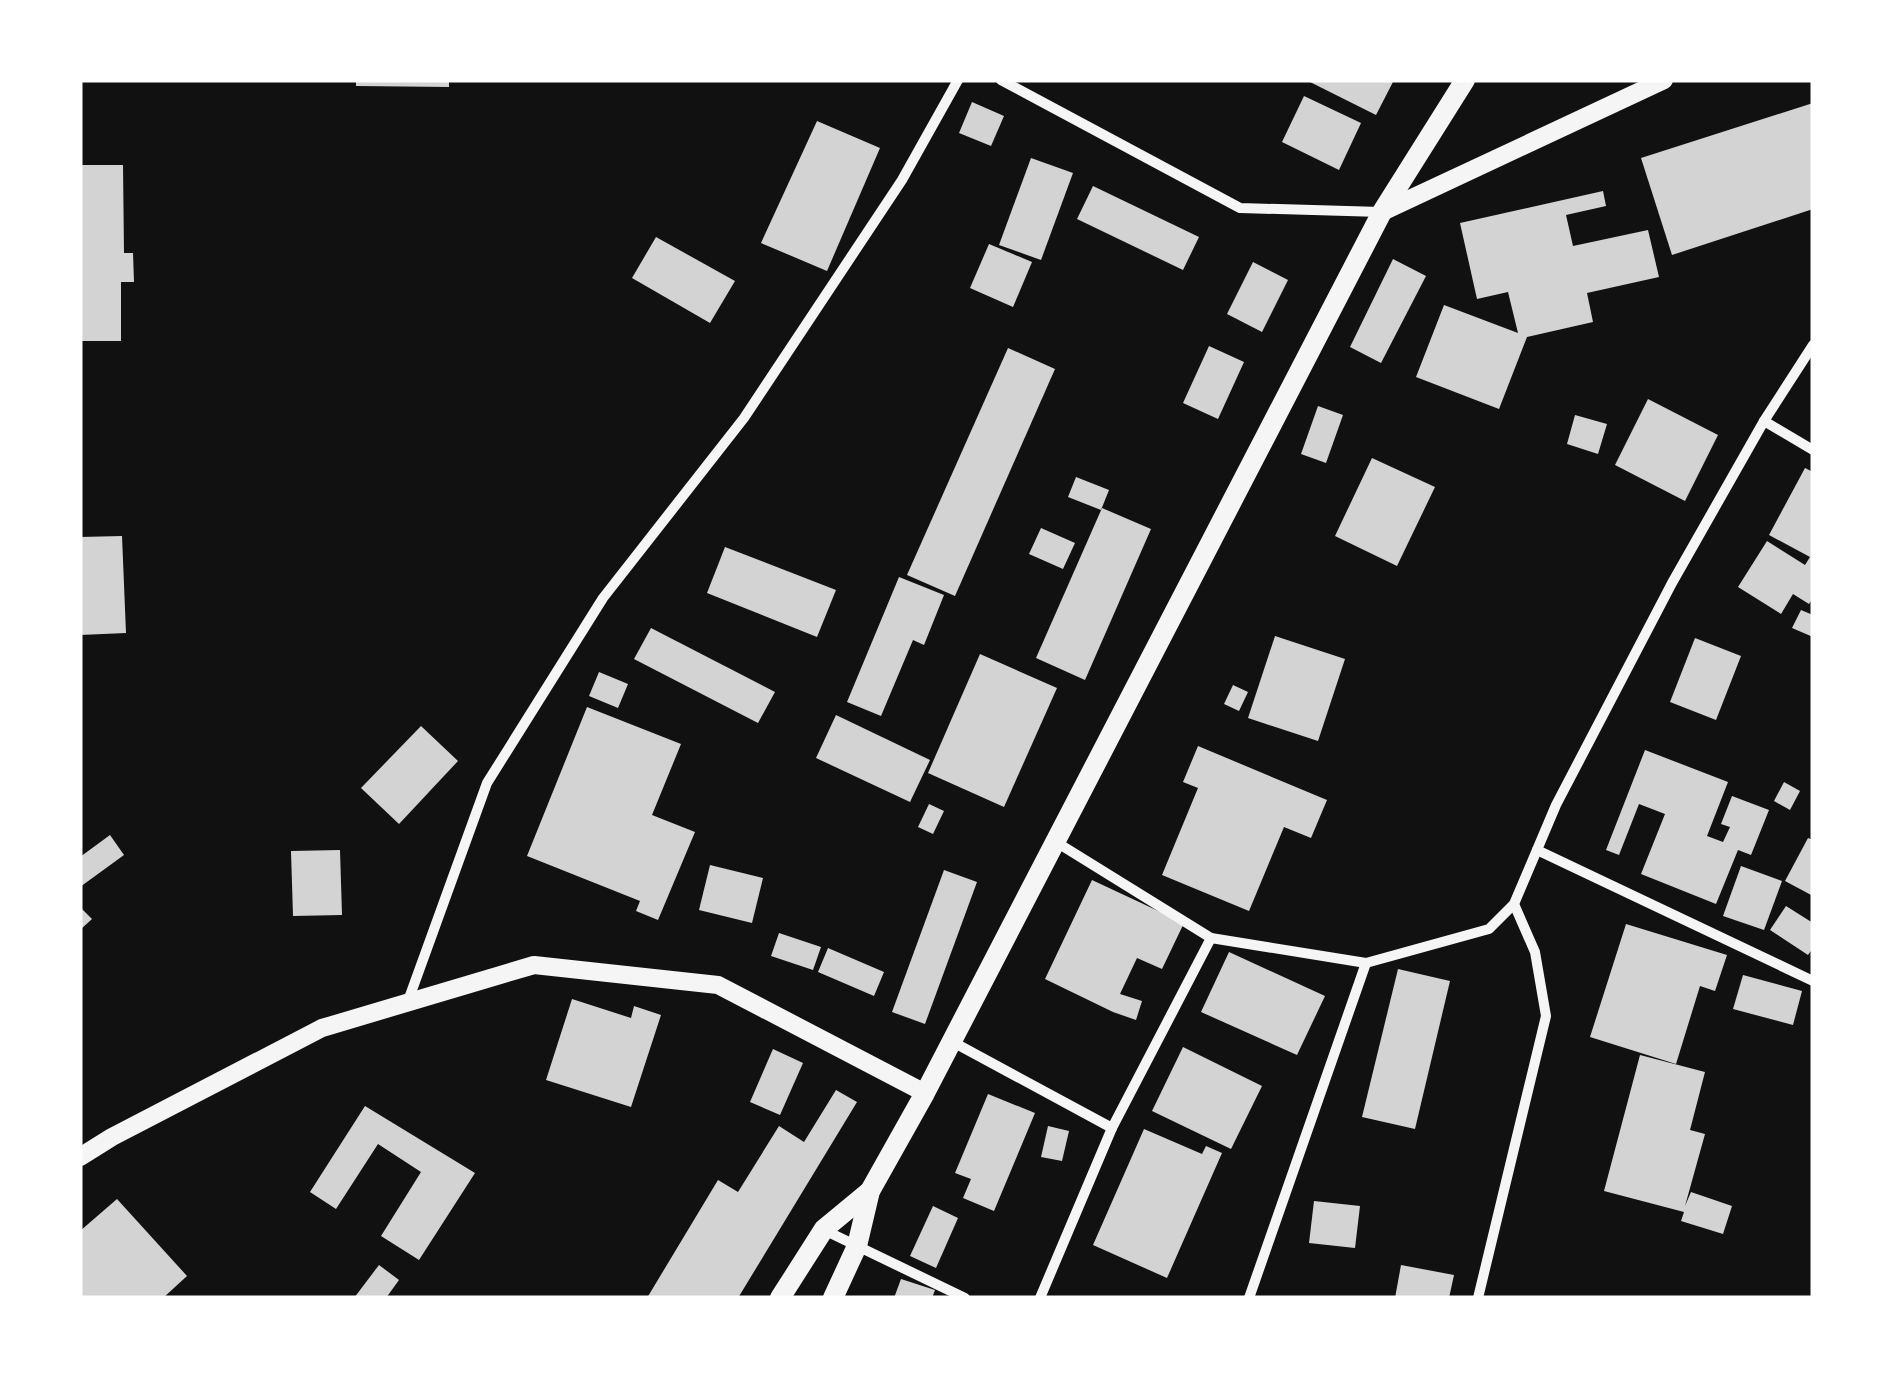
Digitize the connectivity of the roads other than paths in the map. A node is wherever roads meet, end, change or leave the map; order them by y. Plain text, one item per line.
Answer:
1 (958, 80) edge
2 (1001, 80) edge
3 (1465, 80) edge
4 (1664, 80) edge
5 (1382, 212) junction
6 (1813, 346) edge
7 (1764, 422) junction
8 (1813, 450) edge
9 (1056, 841) junction
10 (1537, 850) junction
11 (1514, 904) junction
12 (1211, 938) junction
13 (1366, 963) junction
14 (1813, 981) edge
15 (408, 1002) junction
16 (951, 1042) junction
17 (924, 1092) junction
18 (1112, 1128) junction
19 (80, 1158) edge
20 (870, 1191) junction
21 (824, 1229) junction
22 (858, 1246) junction
23 (780, 1298) edge
24 (832, 1298) edge
25 (964, 1298) edge
26 (1040, 1298) edge
27 (1249, 1298) edge
28 (1478, 1298) edge

1 - 15 street
2 - 5 street
3 - 5 main road
4 - 5 street
5 - 9 main road
6 - 7 street
7 - 8 street
7 - 10 street
9 - 12 street
9 - 16 main road
10 - 11 street
10 - 14 street
11 - 13 street
11 - 28 street
12 - 13 street
12 - 18 street
13 - 27 street
15 - 17 street
15 - 19 street
16 - 17 main road
16 - 18 street
17 - 20 main road
18 - 26 street
20 - 21 main road
20 - 22 main road
21 - 22 street
21 - 23 main road
22 - 24 main road
22 - 25 street

